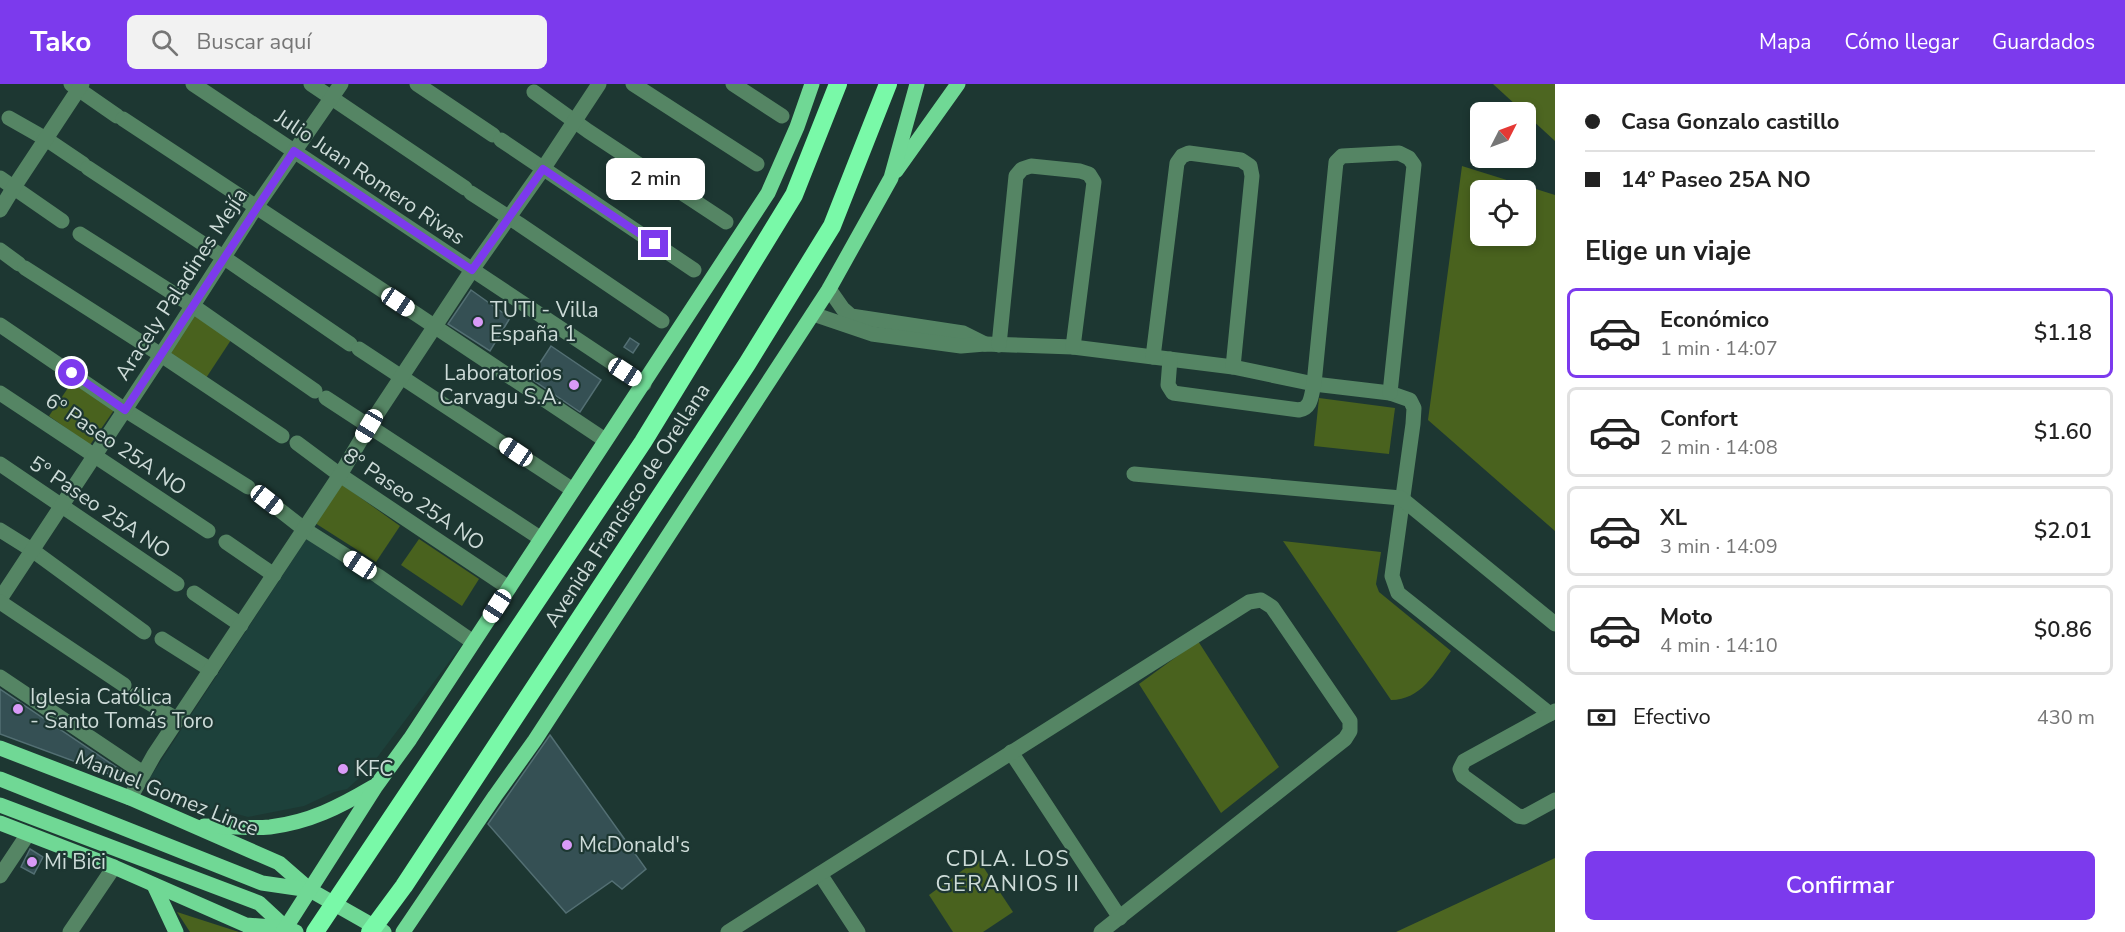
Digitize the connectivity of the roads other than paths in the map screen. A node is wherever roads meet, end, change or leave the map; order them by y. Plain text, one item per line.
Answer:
1 (193, 84) edge
2 (311, 84) edge
3 (341, 84) edge
4 (417, 84) edge
5 (599, 84) edge
6 (633, 84) edge
7 (733, 84) edge
8 (812, 84) edge
9 (838, 84) edge
10 (888, 84) edge
11 (917, 84) edge
12 (958, 84) edge
13 (78, 86) edge
14 (526, 88) edge
15 (332, 98) junction
16 (4, 113) edge
17 (782, 116) dead end
18 (575, 120) junction
19 (46, 139) junction
20 (294, 151) junction
21 (757, 164) dead end
22 (543, 169) junction
23 (0, 178) edge
24 (891, 178) junction
25 (14, 187) junction
26 (256, 207) junction
27 (0, 210) edge
28 (509, 217) junction
29 (62, 221) dead end
30 (726, 222) dead end
31 (80, 234) dead end
32 (0, 250) edge
33 (223, 256) junction
34 (472, 270) junction
35 (694, 270) dead end
36 (829, 289) junction
37 (193, 306) junction
38 (813, 314) junction
39 (662, 321) dead end
40 (850, 322) junction
41 (0, 325) edge
42 (435, 326) junction
43 (992, 345) junction
44 (1073, 347) junction
45 (161, 355) junction
46 (1153, 357) junction
47 (1170, 359) junction
48 (1233, 367) junction
49 (402, 376) junction
50 (644, 384) junction
51 (1314, 384) junction
52 (0, 393) edge
53 (1390, 393) junction
54 (125, 410) junction
55 (369, 426) junction
56 (282, 436) dead end
57 (605, 440) junction
58 (297, 443) dead end
59 (95, 456) junction
60 (0, 464) edge
61 (1134, 474) dead end
62 (340, 475) junction
63 (248, 487) dead end
64 (573, 490) junction
65 (1401, 498) junction
66 (267, 500) dead end
67 (62, 506) junction
68 (304, 529) junction
69 (0, 530) edge
70 (208, 531) dead end
71 (540, 538) junction
72 (226, 542) dead end
73 (32, 550) junction
74 (274, 575) junction
75 (177, 584) dead end
76 (509, 588) junction
77 (194, 593) dead end
78 (0, 601) edge
79 (1555, 624) edge
80 (240, 625) junction
81 (144, 632) dead end
82 (162, 639) dead end
83 (473, 642) junction
84 (211, 670) junction
85 (0, 677) edge
86 (124, 685) dead end
87 (136, 695) dead end
88 (1552, 712) edge
89 (178, 720) junction
90 (0, 748) edge
91 (1011, 752) junction
92 (143, 772) junction
93 (0, 779) edge
94 (376, 786) junction
95 (130, 798) junction
96 (1555, 800) edge
97 (0, 805) edge
98 (0, 824) edge
99 (197, 826) junction
100 (28, 834) junction
101 (114, 867) junction
102 (820, 874) junction
103 (0, 876) edge
104 (154, 885) junction
105 (310, 890) junction
106 (335, 904) junction
107 (1120, 918) junction
108 (288, 930) edge
109 (376, 930) edge
110 (70, 932) edge
111 (176, 932) edge
112 (315, 932) edge
113 (403, 932) edge
114 (728, 932) edge
115 (858, 932) edge
116 (1101, 932) edge

1 - 20 street, Julio Juan Romero Rivas
2 - 15 street
3 - 15 street, Aracely Paladines Mejía
4 - 22 street
5 - 18 street
6 - 21 street
7 - 17 street
8 - 50 main road
9 - 106 highway, Avenida Francisco de Orellana
10 - 109 highway, Avenida Francisco de Orellana
11 - 24 main road
12 - 24 main road
13 - 19 street
13 - 26 street
14 - 18 street
15 - 20 street, Aracely Paladines Mejía
15 - 28 street
16 - 19 street
18 - 22 street
18 - 30 street
19 - 25 street
19 - 33 street
20 - 26 street, Aracely Paladines Mejía
20 - 34 street, Julio Juan Romero Rivas
22 - 28 street
22 - 35 street
23 - 25 street
24 - 36 main road
25 - 27 street
25 - 29 street
26 - 33 street, Aracely Paladines Mejía
26 - 42 street
28 - 34 street
28 - 39 street
31 - 37 street
32 - 45 street
33 - 37 street, Aracely Paladines Mejía
33 - 49 street
34 - 42 street
34 - 50 street, Julio Juan Romero Rivas
36 - 38 main road
36 - 40 street
37 - 45 street, Aracely Paladines Mejía
37 - 55 street
38 - 40 street
38 - 113 main road
40 - 43 street
41 - 54 street
42 - 49 street
42 - 57 street
43 - 44 street
43 - 44 street
44 - 46 street
45 - 54 street, Aracely Paladines Mejía
45 - 56 street
46 - 47 street
46 - 48 street
47 - 48 street
47 - 51 street
48 - 51 street
49 - 55 street
49 - 64 street
50 - 57 main road
51 - 53 street
51 - 53 street
52 - 59 street, 6º Paseo 25A NO
53 - 65 street
54 - 59 street, Aracely Paladines Mejía
54 - 63 street
55 - 62 street
55 - 71 street
57 - 64 main road
58 - 62 street, 8º Paseo 25A NO
59 - 67 street, Aracely Paladines Mejía
59 - 70 street, 6º Paseo 25A NO
60 - 67 street, 5º Paseo 25A NO
61 - 65 street
62 - 68 street
62 - 76 street, 8º Paseo 25A NO
64 - 71 main road
65 - 79 street
65 - 88 street
66 - 68 street
67 - 73 street, Aracely Paladines Mejía
67 - 75 street, 5º Paseo 25A NO
68 - 74 street
68 - 83 street
69 - 73 street
71 - 76 main road
72 - 74 street
73 - 78 street, Aracely Paladines Mejía
73 - 81 street
74 - 80 street
76 - 83 main road
77 - 80 street
78 - 86 street
80 - 84 street
82 - 84 street
83 - 94 main road
84 - 89 street
85 - 92 street
87 - 89 street
88 - 96 street
89 - 92 street
90 - 95 main road, Manuel Gomez Lince
91 - 102 street
91 - 107 street
91 - 107 street
92 - 95 street
93 - 105 main road, Manuel Gomez Lince
94 - 99 main road
94 - 105 main road
95 - 99 main road, Manuel Gomez Lince
97 - 108 main road
98 - 100 main road
99 - 105 main road, Manuel Gomez Lince
100 - 101 main road
100 - 103 street
101 - 104 main road
101 - 110 street
102 - 114 street
102 - 115 street
104 - 108 main road
104 - 111 main road
105 - 106 main road, Manuel Gomez Lince
105 - 108 main road
106 - 109 main road, Manuel Gomez Lince
106 - 112 highway, Avenida Francisco de Orellana
107 - 116 street

